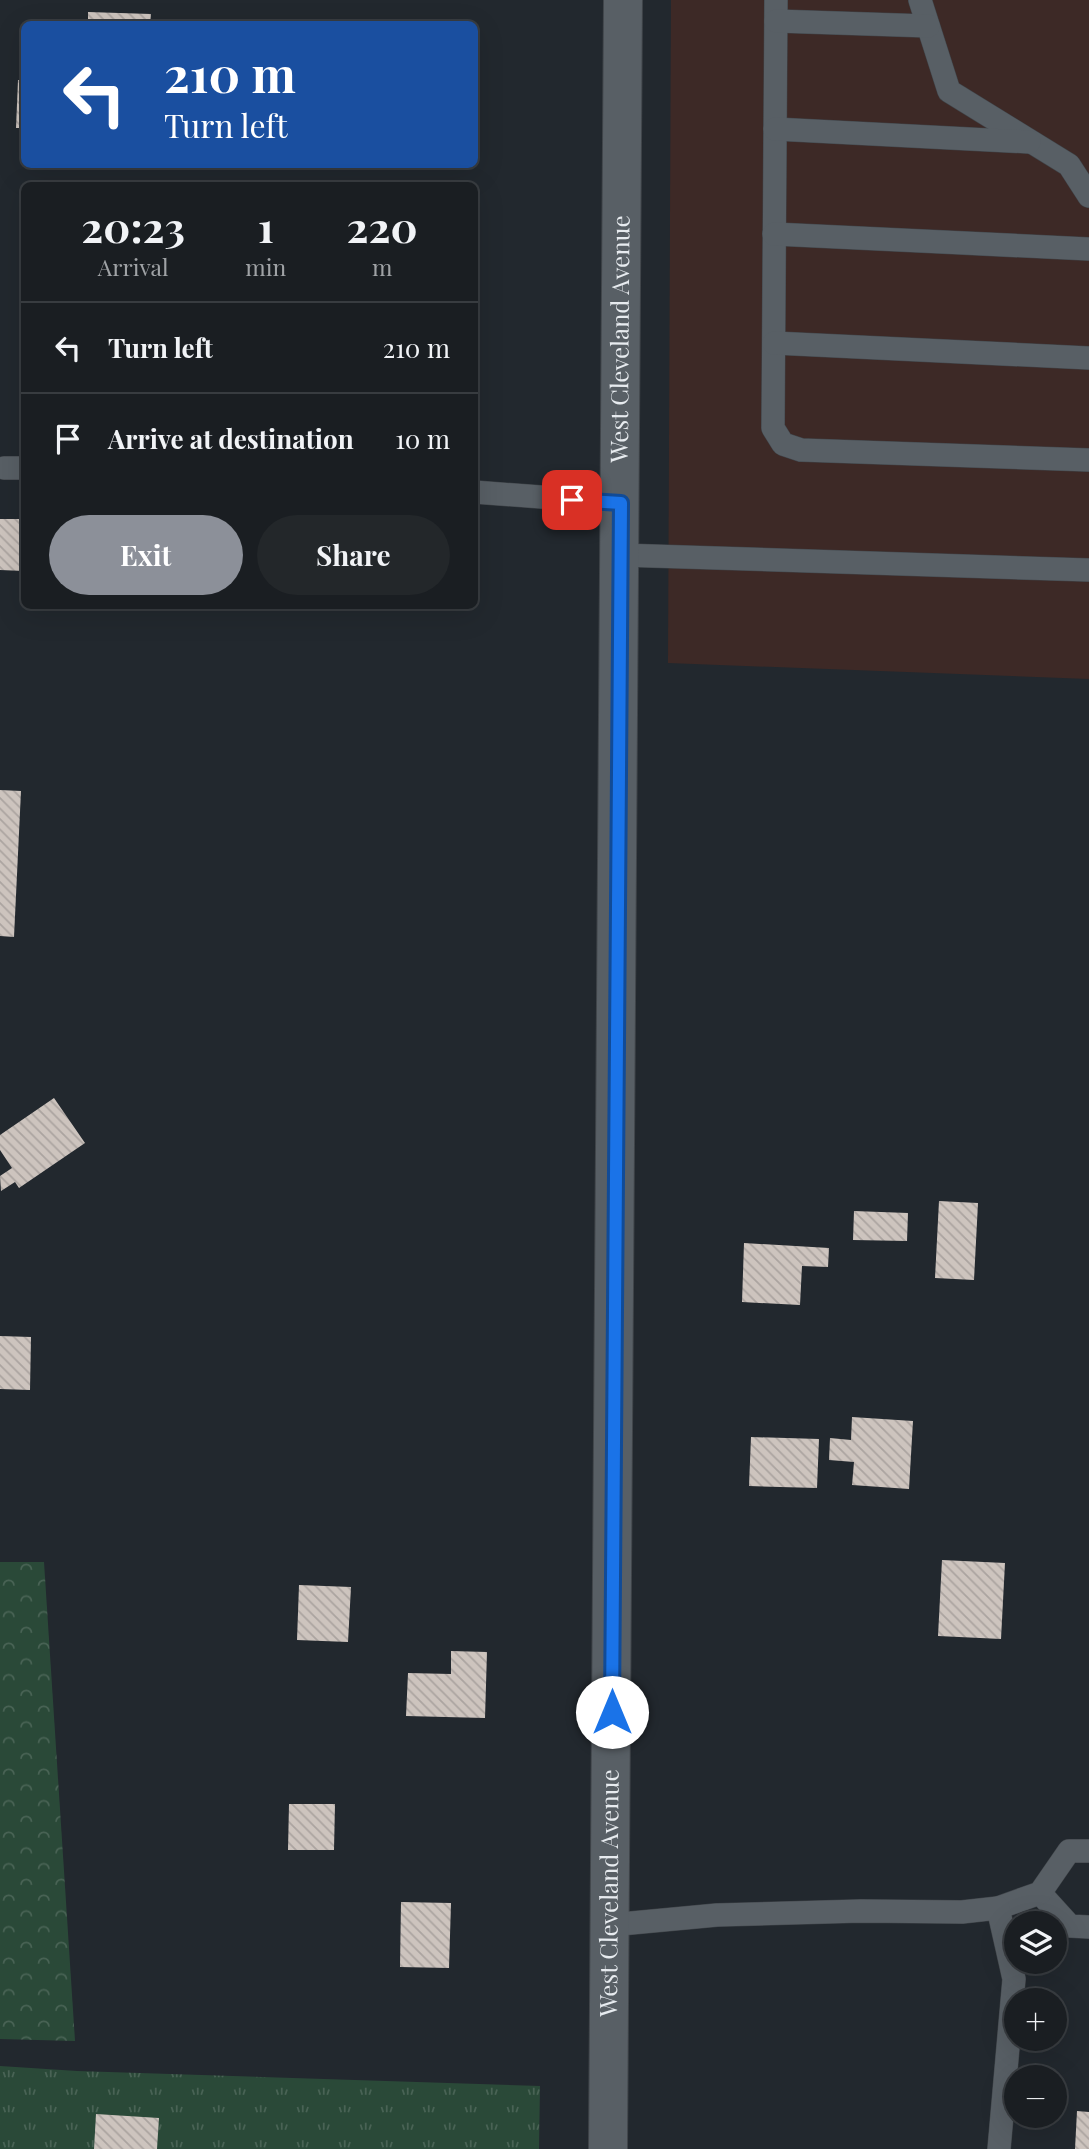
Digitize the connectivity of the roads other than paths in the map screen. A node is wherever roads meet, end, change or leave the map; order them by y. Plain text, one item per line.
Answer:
1 (623, 0) edge
2 (920, 0) edge
3 (776, 11) edge
4 (928, 26) junction
5 (775, 129) junction
6 (1032, 142) junction
7 (1089, 196) edge
8 (774, 234) junction
9 (1089, 249) edge
10 (774, 343) junction
11 (1089, 358) edge
12 (1089, 460) edge
13 (478, 492) edge
14 (621, 503) junction
15 (620, 555) junction
16 (1089, 570) edge
17 (1089, 1851) edge
18 (1040, 1893) junction
19 (998, 1908) junction
20 (610, 1925) junction
21 (1089, 1927) edge
22 (608, 2149) edge
23 (999, 2149) edge

1 - 14 main road, West Cleveland Avenue
2 - 4 lane
3 - 4 lane
3 - 5 lane
4 - 6 lane
5 - 6 lane
5 - 8 lane
6 - 7 lane
8 - 9 lane
8 - 10 lane
10 - 11 lane
10 - 12 lane
13 - 14 lane
14 - 15 main road, West Cleveland Avenue
15 - 16 lane
15 - 20 main road, West Cleveland Avenue
17 - 18 lane
18 - 19 lane
18 - 21 lane
19 - 20 lane
19 - 23 lane
20 - 22 main road, West Cleveland Avenue

